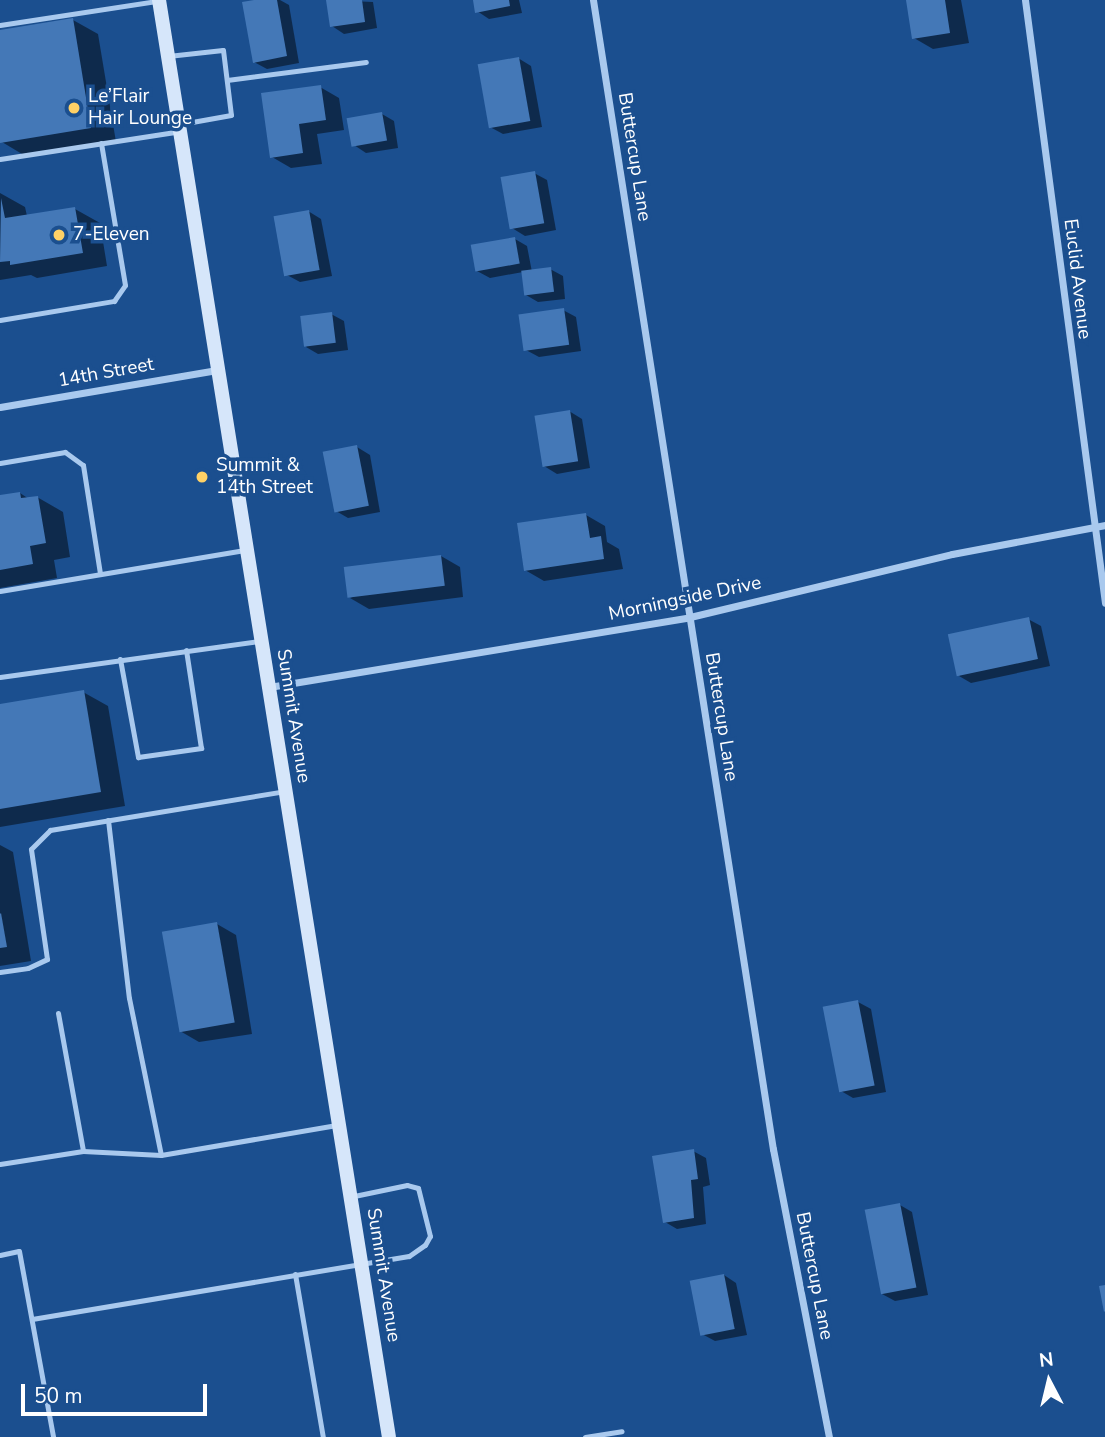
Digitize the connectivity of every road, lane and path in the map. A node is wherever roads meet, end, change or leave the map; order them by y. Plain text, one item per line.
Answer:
1 (159, 0) edge
2 (593, 0) edge
3 (1025, 0) edge
4 (0, 24) edge
5 (168, 57) junction
6 (366, 62) dead end
7 (227, 80) junction
8 (179, 128) junction
9 (101, 144) junction
10 (0, 159) edge
11 (0, 320) edge
12 (217, 369) junction
13 (0, 407) edge
14 (0, 463) edge
15 (1105, 525) edge
16 (1093, 527) junction
17 (246, 550) junction
18 (100, 574) junction
19 (0, 591) edge
20 (1105, 603) edge
21 (690, 617) junction
22 (261, 641) junction
23 (186, 650) junction
24 (120, 659) junction
25 (0, 677) edge
26 (269, 687) junction
27 (285, 791) junction
28 (108, 820) junction
29 (0, 972) edge
30 (58, 1013) dead end
31 (339, 1124) junction
32 (83, 1151) junction
33 (161, 1155) junction
34 (0, 1164) edge
35 (351, 1196) junction
36 (0, 1255) edge
37 (362, 1263) junction
38 (295, 1275) junction
39 (32, 1319) junction
40 (622, 1431) dead end
41 (52, 1437) edge
42 (323, 1437) edge
43 (389, 1437) edge
44 (585, 1437) edge
45 (829, 1437) edge

1 - 4 lane
1 - 5 main road, Summit Avenue
2 - 21 street, Buttercup Lane
3 - 16 street, Euclid Avenue
5 - 7 lane
5 - 8 main road, Summit Avenue
6 - 7 lane
7 - 8 lane
8 - 9 lane
8 - 12 main road, Summit Avenue
9 - 10 lane
9 - 11 lane
12 - 13 street, 14th Street
12 - 17 main road, Summit Avenue
14 - 18 lane
15 - 16 street, Morningside Drive
16 - 20 street, Euclid Avenue
16 - 21 street, Morningside Drive
17 - 18 lane
17 - 22 main road, Summit Avenue
18 - 19 lane
21 - 26 street, Morningside Drive
21 - 45 street, Buttercup Lane
22 - 23 lane
22 - 26 main road, Summit Avenue
23 - 24 lane
23 - 24 lane
24 - 25 lane
26 - 27 main road, Summit Avenue
27 - 28 lane
27 - 31 main road, Summit Avenue
28 - 29 lane
28 - 33 lane
30 - 32 lane
31 - 33 lane
31 - 35 main road, Summit Avenue
32 - 33 lane
32 - 34 lane
35 - 37 main road, Summit Avenue
35 - 37 lane
36 - 39 lane
37 - 38 lane
37 - 43 main road, Summit Avenue
38 - 39 lane
38 - 42 lane
39 - 41 lane
40 - 44 lane

